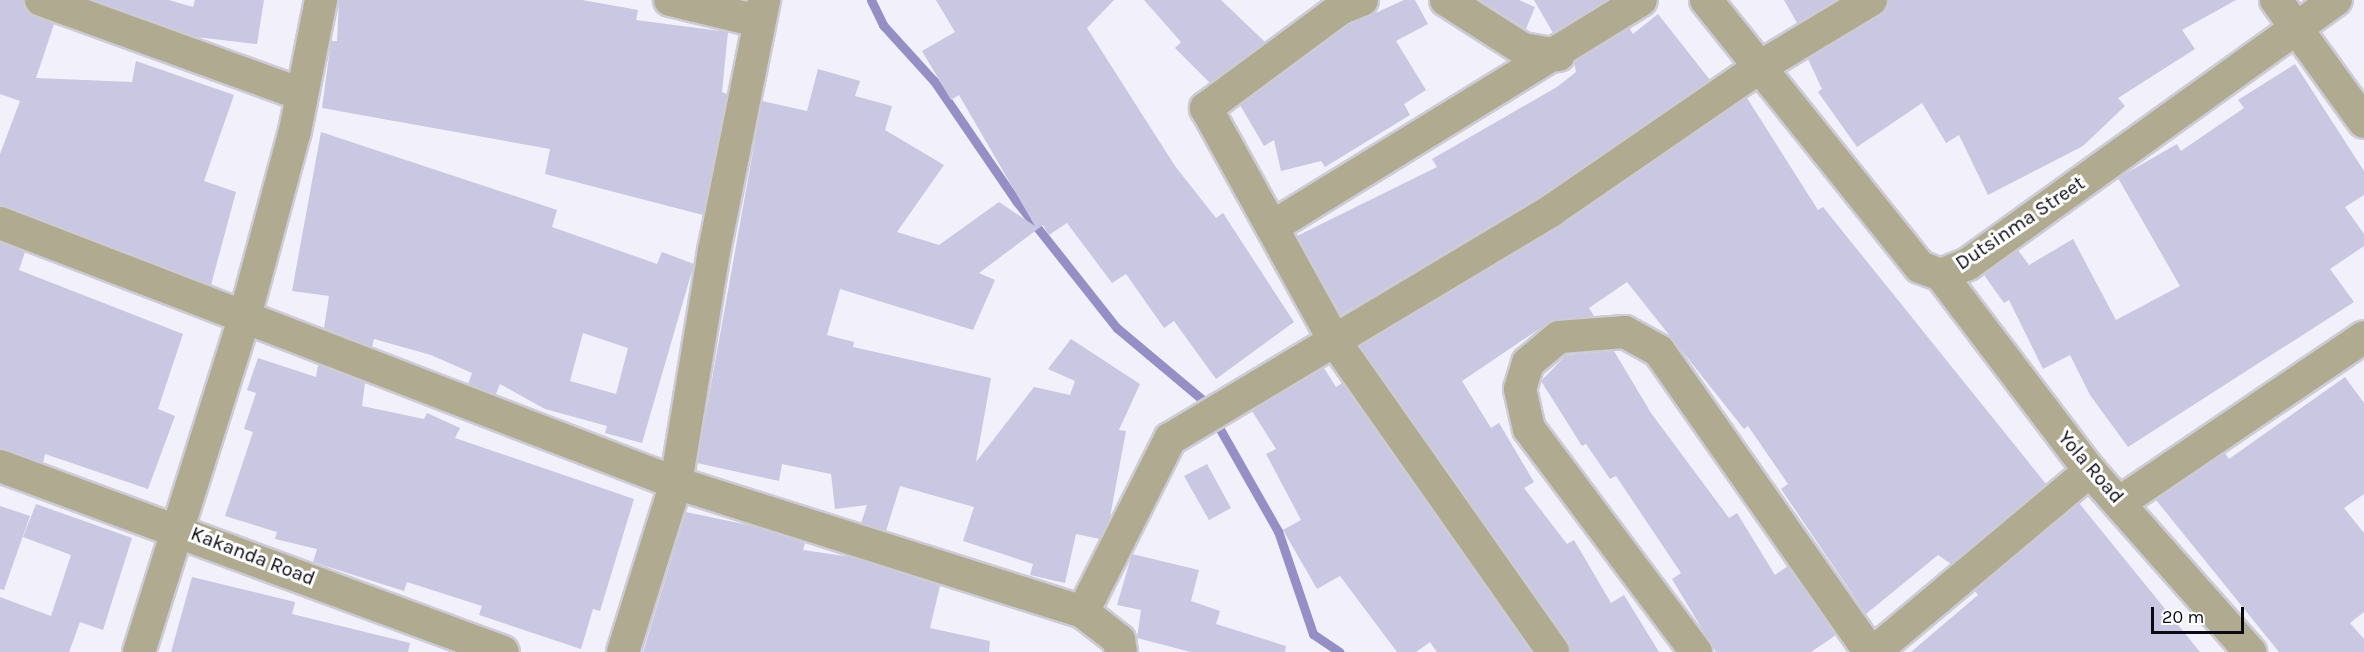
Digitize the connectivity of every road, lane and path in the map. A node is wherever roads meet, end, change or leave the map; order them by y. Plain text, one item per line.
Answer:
1 (42, 0) edge
2 (321, 0) edge
3 (670, 0) edge
4 (1446, 0) edge
5 (1641, 0) edge
6 (1706, 0) edge
7 (1871, 0) edge
8 (2276, 0) edge
9 (2336, 0) edge
10 (1339, 3) edge
11 (761, 10) edge
12 (2294, 28) junction
13 (1558, 56) junction
14 (1763, 65) junction
15 (300, 94) junction
16 (2364, 122) edge
17 (0, 223) edge
18 (1272, 227) junction
19 (1941, 275) junction
20 (245, 316) junction
21 (1334, 340) junction
22 (2362, 342) edge
23 (0, 466) edge
24 (2090, 471) junction
25 (676, 483) junction
26 (2122, 501) junction
27 (180, 529) junction
28 (1083, 612) junction
29 (139, 652) edge
30 (503, 652) edge
31 (623, 652) edge
32 (1121, 652) edge
33 (1553, 652) edge
34 (1696, 652) edge
35 (1872, 652) edge
36 (2250, 652) edge

1 - 15 street
2 - 15 street
3 - 11 street
4 - 13 street
5 - 13 street
6 - 14 street, Dutsinma Street
7 - 14 street
8 - 12 street
9 - 12 street, Dutsinma Street
10 - 18 street
11 - 25 street
12 - 16 street
12 - 19 street, Dutsinma Street
13 - 18 street
14 - 19 street, Dutsinma Street
14 - 21 street
15 - 20 street
17 - 20 street
18 - 21 street
19 - 24 street, Yola Road
20 - 25 street
20 - 27 street
21 - 28 street
21 - 33 street
22 - 26 street
23 - 27 street, Kakanda Road
24 - 26 street, Yola Road
24 - 35 street
25 - 28 street
25 - 31 street
26 - 36 street, Yola Road
27 - 29 street
27 - 30 street, Kakanda Road
28 - 32 street
34 - 35 street

